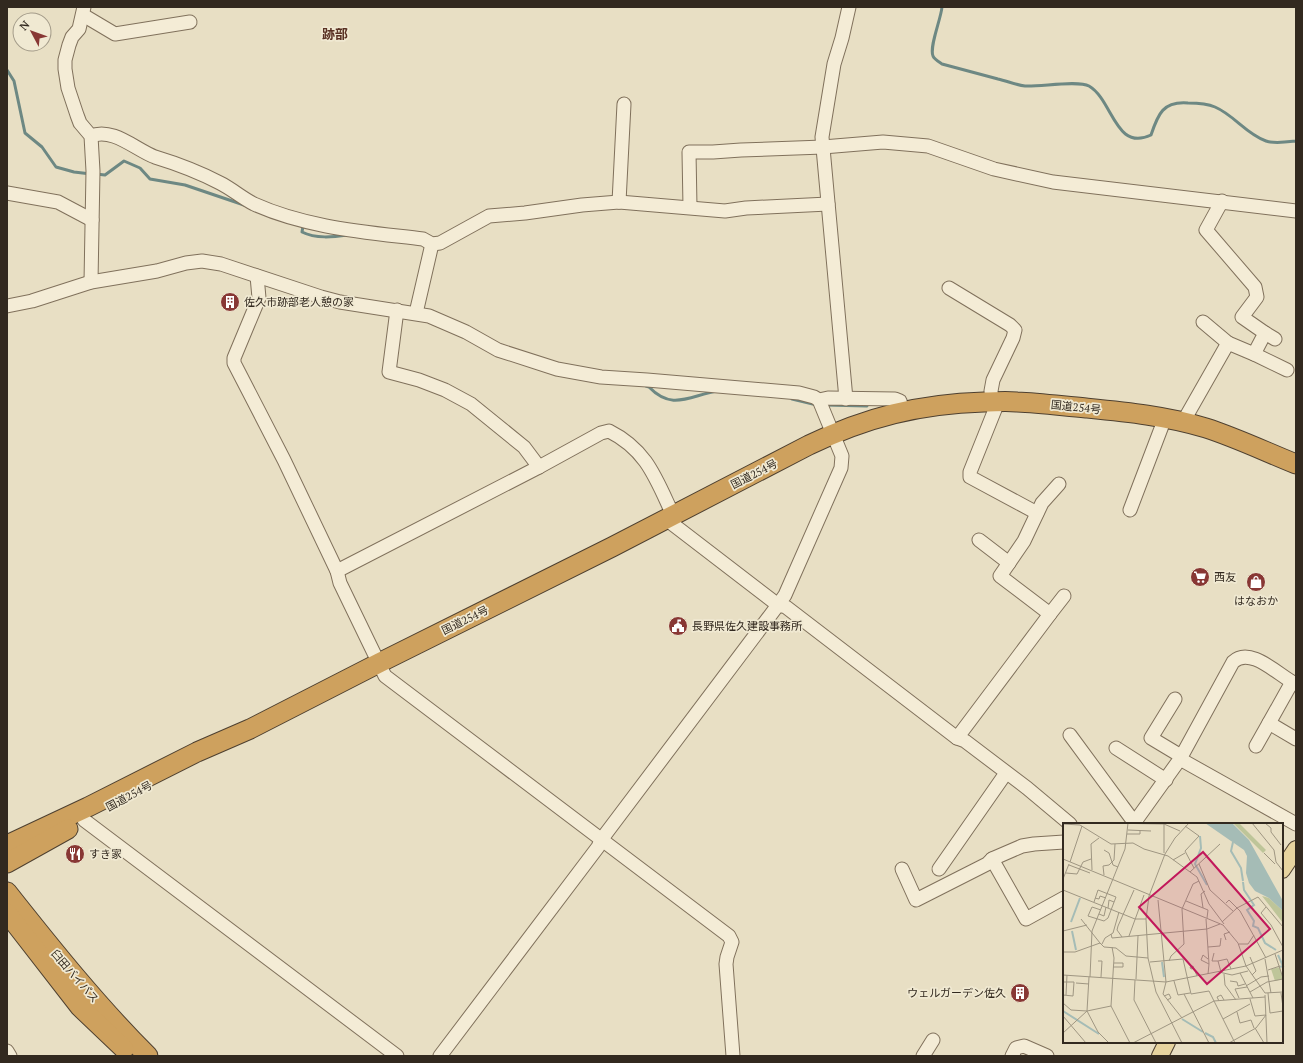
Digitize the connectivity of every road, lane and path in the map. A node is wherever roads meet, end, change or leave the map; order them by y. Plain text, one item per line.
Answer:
1 (849, 7) edge
2 (84, 11) edge
3 (190, 22) dead end
4 (624, 104) dead end
5 (91, 136) junction
6 (823, 147) junction
7 (7, 193) edge
8 (1222, 201) junction
9 (619, 202) junction
10 (828, 204) junction
11 (690, 207) junction
12 (1296, 211) edge
13 (92, 220) junction
14 (432, 244) junction
15 (258, 276) junction
16 (91, 282) junction
17 (949, 288) dead end
18 (7, 306) edge
19 (408, 312) junction
20 (1203, 322) dead end
21 (1228, 343) junction
22 (1254, 354) junction
23 (1287, 370) dead end
24 (846, 399) junction
25 (819, 400) junction
26 (995, 402) junction
27 (903, 411) junction
28 (1164, 418) junction
29 (1183, 422) junction
30 (833, 433) junction
31 (1296, 464) edge
32 (539, 467) junction
33 (1059, 484) dead end
34 (1130, 510) dead end
35 (1037, 513) junction
36 (670, 517) junction
37 (979, 540) dead end
38 (1009, 563) junction
39 (337, 570) junction
40 (1064, 596) dead end
41 (778, 605) junction
42 (1050, 614) junction
43 (379, 662) junction
44 (1294, 683) edge
45 (1175, 698) dead end
46 (1269, 723) junction
47 (250, 729) junction
48 (1070, 736) dead end
49 (957, 738) junction
50 (1296, 739) edge
51 (1256, 746) dead end
52 (1116, 748) dead end
53 (1181, 758) junction
54 (1006, 773) junction
55 (1166, 780) junction
56 (84, 820) junction
57 (1069, 823) edge
58 (1296, 824) edge
59 (601, 840) junction
60 (1063, 842) edge
61 (7, 845) edge
62 (1296, 849) edge
63 (992, 860) junction
64 (7, 863) edge
65 (1283, 868) edge
66 (902, 869) dead end
67 (939, 869) dead end
68 (7, 892) edge
69 (1063, 899) edge
70 (7, 914) edge
71 (933, 1040) dead end
72 (1166, 1043) edge
73 (7, 1051) edge
74 (10, 1056) edge
75 (131, 1056) edge
76 (148, 1056) edge
77 (397, 1056) edge
78 (440, 1056) edge
79 (733, 1056) edge
80 (923, 1056) edge
81 (1012, 1056) edge
82 (1044, 1056) edge
83 (1160, 1056) edge

1 - 6 street
2 - 3 street
2 - 5 street
4 - 9 street
5 - 13 street
5 - 14 street
6 - 8 street
6 - 10 street
6 - 11 street
7 - 13 street
8 - 12 street
8 - 22 street
9 - 11 street
9 - 14 street
10 - 11 street
10 - 24 street
13 - 16 street
14 - 19 street
15 - 16 street
15 - 19 street
15 - 39 street
16 - 18 street
17 - 26 street
19 - 25 street
19 - 32 street
20 - 21 street
21 - 22 street
21 - 29 street
22 - 23 street
24 - 25 street
24 - 27 street
25 - 30 street
26 - 27 highway, 国道254号
26 - 28 highway, 国道254号
26 - 35 street
27 - 30 highway, 国道254号
28 - 29 highway, 国道254号
28 - 34 street
29 - 31 highway, 国道254号
30 - 36 highway, 国道254号
30 - 41 street
32 - 36 street
32 - 39 street
33 - 35 street
35 - 38 street
36 - 41 street
36 - 43 highway, 国道254号
37 - 38 street
38 - 42 street
39 - 43 street
40 - 42 street
41 - 49 street
41 - 59 street
42 - 49 street
43 - 47 highway, 国道254号
43 - 59 street
44 - 46 street
44 - 53 street
45 - 53 street
46 - 50 street
46 - 51 street
47 - 56 highway, 国道254号
47 - 61 highway, 国道254号
48 - 55 street
49 - 54 street
52 - 55 street
53 - 55 street
53 - 58 street
54 - 57 street
54 - 67 street
56 - 64 highway, 国道254号
56 - 77 street
59 - 78 street
59 - 79 street
60 - 63 street
62 - 65 main road
63 - 66 street
63 - 69 street
68 - 76 highway, 臼田バイパス
70 - 75 highway, 臼田バイパス
71 - 80 street
72 - 83 main road
73 - 74 street
81 - 82 street

